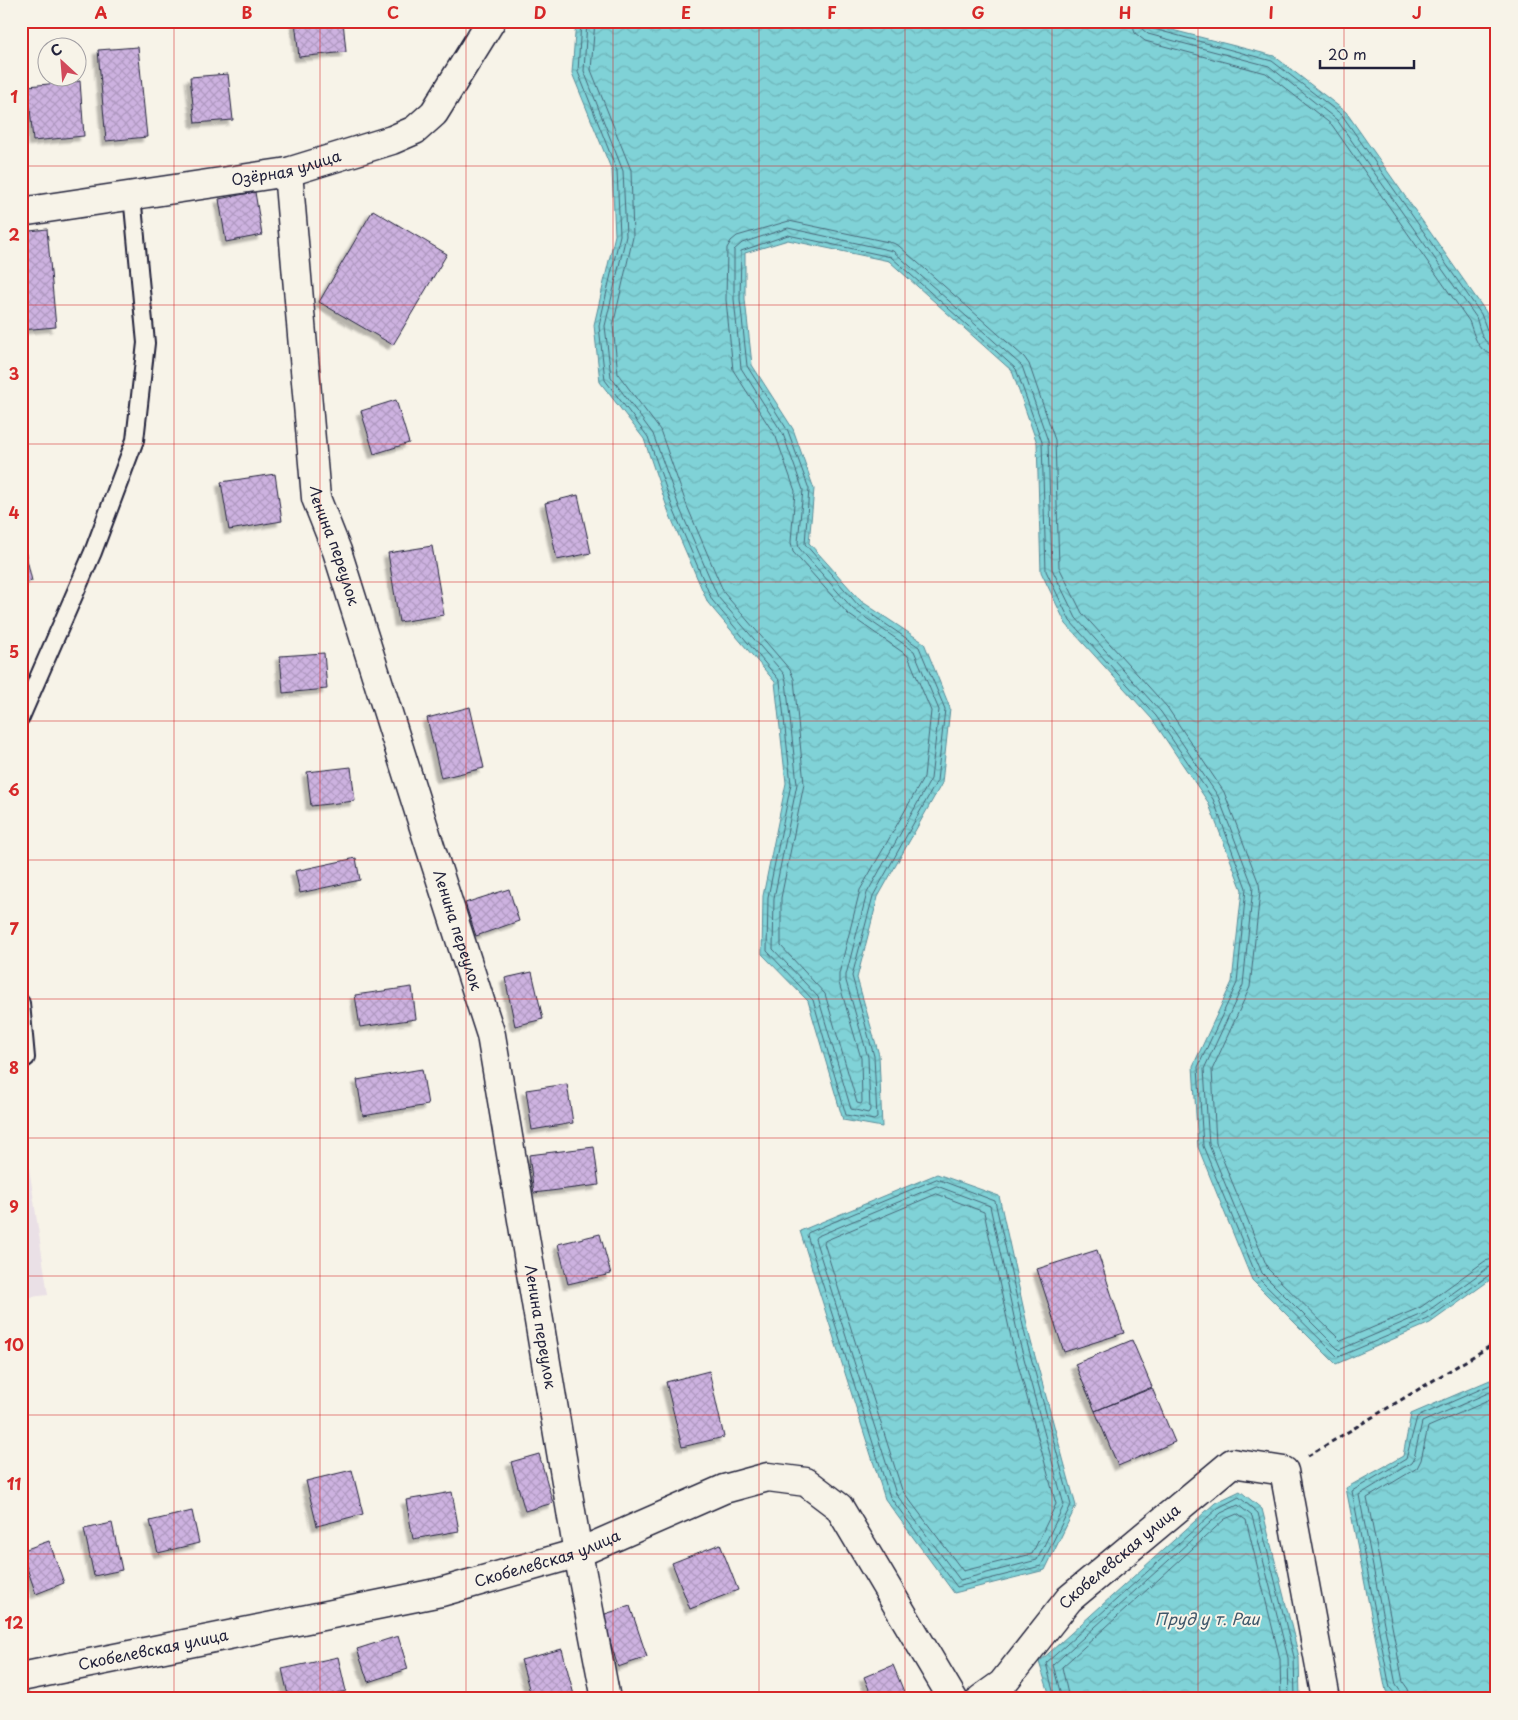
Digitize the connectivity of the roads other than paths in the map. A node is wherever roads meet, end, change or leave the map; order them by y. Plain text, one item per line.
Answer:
1 (491, 21) edge
2 (288, 172) junction
3 (132, 195) junction
4 (21, 212) edge
5 (21, 717) edge
6 (21, 1003) edge
7 (26, 1058) dead end
8 (578, 1553) junction
9 (21, 1677) edge
10 (606, 1699) edge
11 (954, 1699) edge
12 (981, 1699) edge
13 (1326, 1699) edge

1 - 2 street, Озёрная улица
2 - 3 street, Озёрная улица
2 - 8 street, Ленина переулок
3 - 4 street, Озёрная улица
3 - 5 lane
6 - 7 lane
8 - 9 street, Скобелевская улица
8 - 10 street, Ленина переулок
8 - 11 street, Скобелевская улица
12 - 13 street, Скобелевская улица

